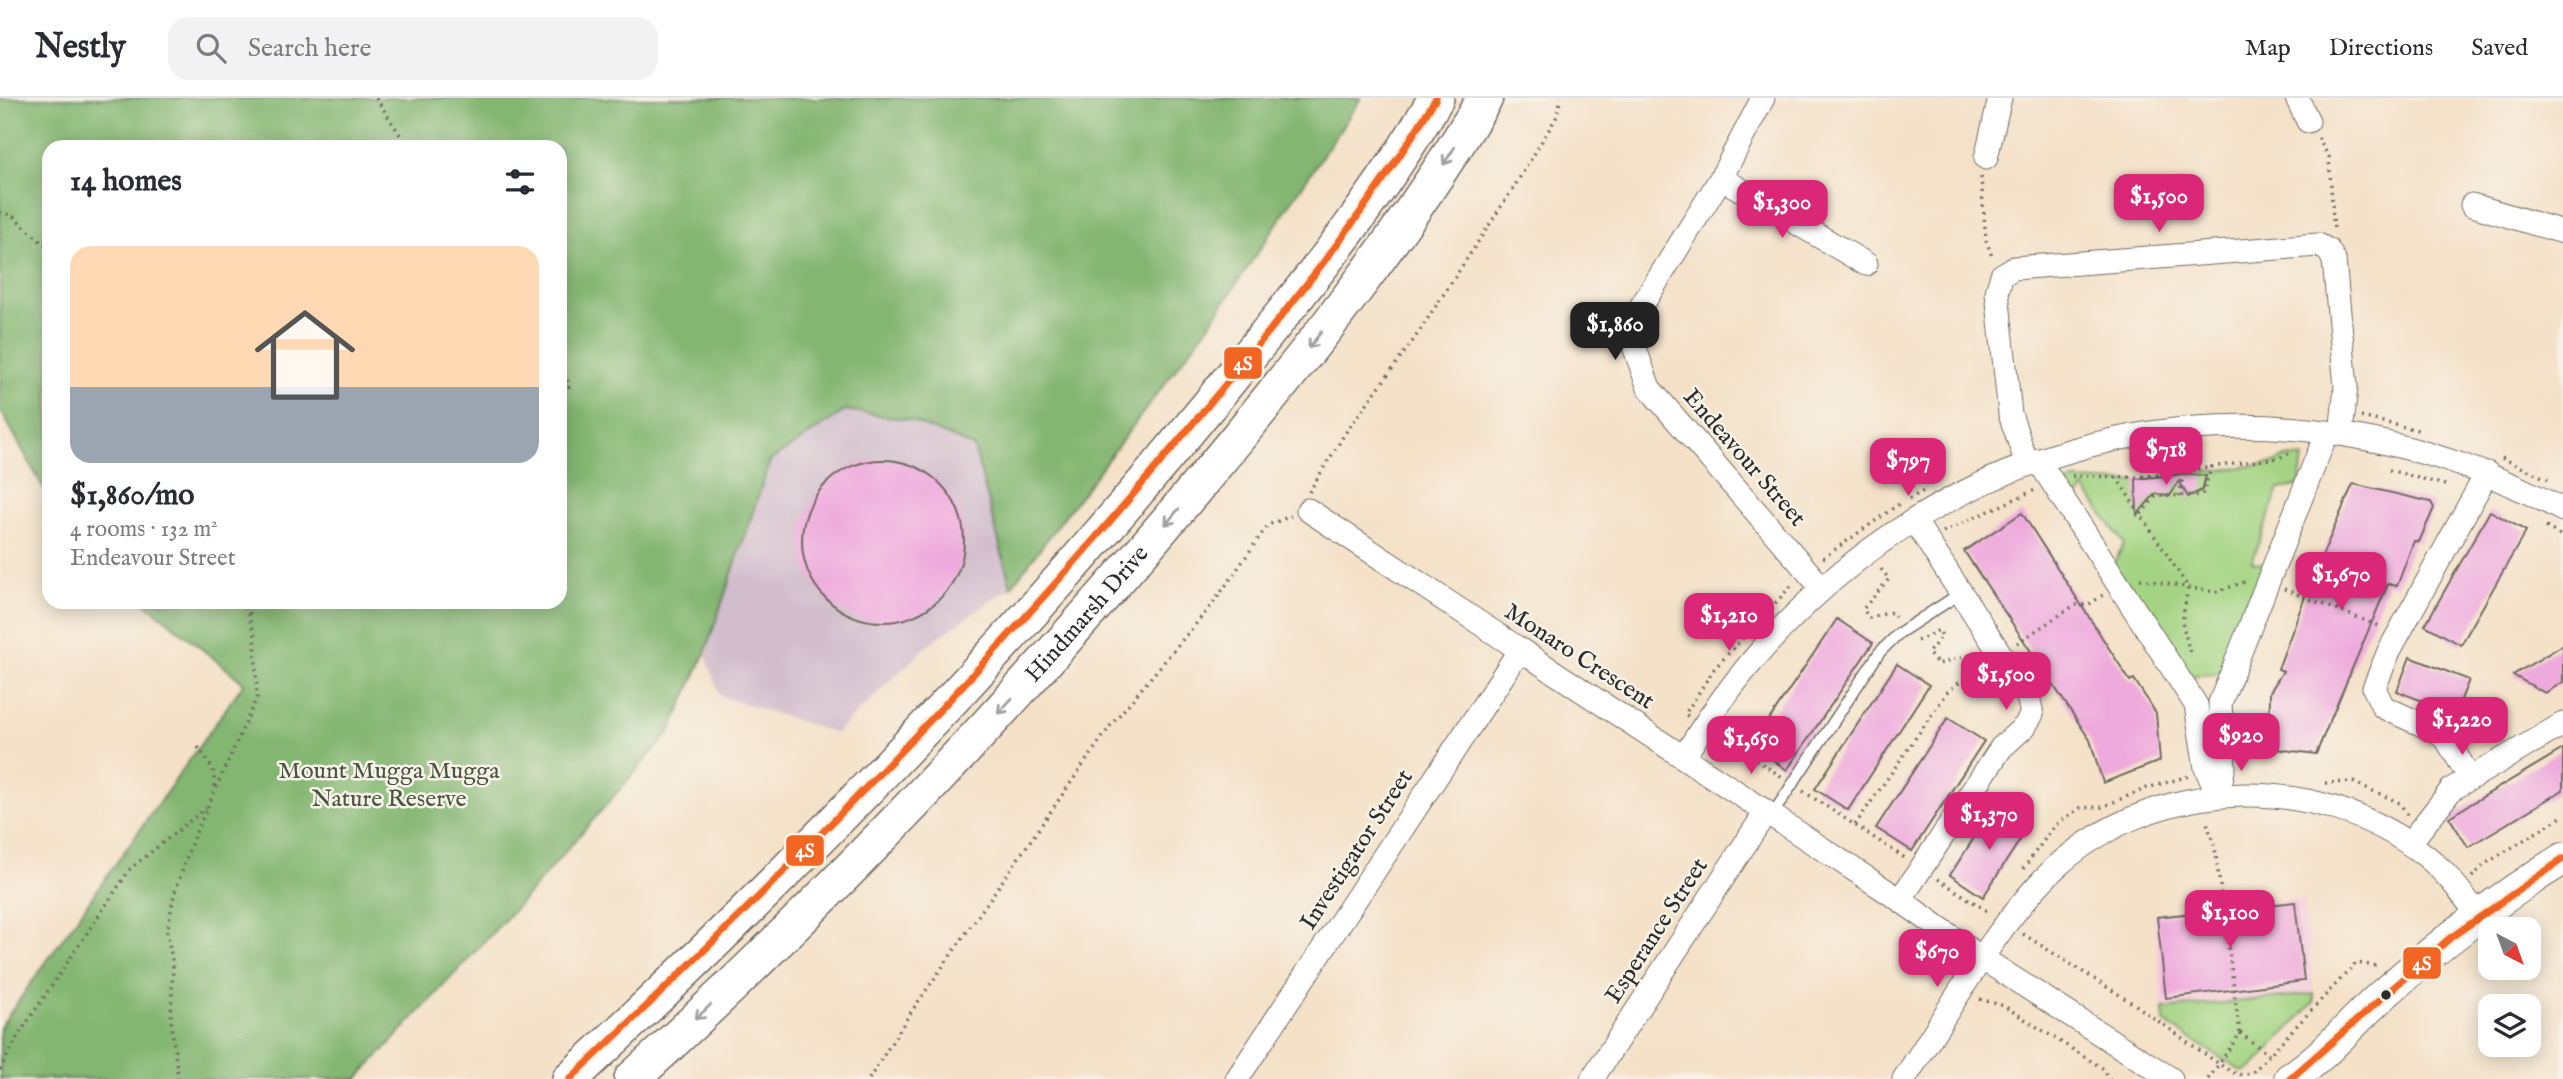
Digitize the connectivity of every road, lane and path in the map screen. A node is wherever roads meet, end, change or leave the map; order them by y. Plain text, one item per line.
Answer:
1 (376, 98) edge
2 (1436, 98) edge
3 (1485, 98) edge
4 (1561, 98) edge
5 (1763, 98) edge
6 (2000, 98) edge
7 (2297, 98) edge
8 (2308, 121) dead end
9 (403, 140) edge
10 (1986, 158) dead end
11 (1721, 178) junction
12 (2472, 205) dead end
13 (0, 212) edge
14 (2563, 232) edge
15 (42, 243) edge
16 (1866, 264) dead end
17 (2337, 427) junction
18 (2178, 430) junction
19 (2427, 432) dead end
20 (2318, 454) junction
21 (2033, 462) junction
22 (2489, 463) junction
23 (2212, 466) junction
24 (2380, 467) dead end
25 (2185, 470) junction
26 (2116, 477) junction
27 (2053, 483) junction
28 (2560, 485) dead end
29 (1930, 487) dead end
30 (2475, 495) junction
31 (2179, 496) junction
32 (1308, 510) junction
33 (2563, 510) edge
34 (2141, 514) junction
35 (1914, 520) junction
36 (2541, 524) dead end
37 (2563, 537) edge
38 (1927, 541) junction
39 (1881, 569) dead end
40 (1874, 574) dead end
41 (2291, 578) dead end
42 (1814, 579) junction
43 (2277, 586) junction
44 (2188, 587) junction
45 (1961, 593) junction
46 (2110, 593) junction
47 (2281, 602) dead end
48 (247, 609) edge
49 (250, 609) edge
50 (250, 616) junction
51 (2379, 626) dead end
52 (1520, 650) junction
53 (2001, 654) junction
54 (2174, 670) junction
55 (2563, 724) edge
56 (1728, 727) dead end
57 (1712, 731) junction
58 (198, 747) dead end
59 (1684, 757) junction
60 (2207, 773) junction
61 (2470, 778) junction
62 (2317, 782) dead end
63 (1792, 784) junction
64 (210, 803) junction
65 (2211, 803) junction
66 (1769, 814) junction
67 (1855, 825) junction
68 (2414, 836) junction
69 (2563, 859) edge
70 (2467, 866) dead end
71 (1921, 868) junction
72 (2022, 870) dead end
73 (1900, 900) junction
74 (1996, 901) dead end
75 (2488, 909) junction
76 (1987, 912) junction
77 (2007, 924) junction
78 (1983, 959) junction
79 (2386, 968) dead end
80 (1963, 990) junction
81 (2240, 1033) junction
82 (2269, 1055) junction
83 (2219, 1064) junction
84 (0, 1070) edge
85 (2301, 1074) edge
86 (178, 1079) edge
87 (570, 1079) edge
88 (632, 1079) edge
89 (869, 1079) edge
90 (1237, 1079) edge
91 (1592, 1079) edge
92 (1904, 1079) edge
93 (2110, 1079) edge
94 (2171, 1079) edge
95 (2208, 1079) edge

1 - 9 path
2 - 87 main road, Hindmarsh Drive
3 -> 88 main road, Hindmarsh Drive
4 - 32 path
5 - 11 street, Endeavour Street
6 - 10 street
7 - 8 street
11 - 16 street
11 - 42 street, Endeavour Street
12 - 14 street
13 - 15 path
17 - 18 street
17 - 19 path
17 - 20 street
17 - 21 street
17 - 22 street
18 - 21 street
18 - 25 path
20 - 23 path
20 - 43 street
21 - 27 street
21 - 35 street
22 - 28 path
22 - 30 street
22 - 33 street
23 - 25 path
23 - 31 path
24 - 30 path
25 - 26 path
25 - 31 path
26 - 27 path
26 - 34 path
27 - 38 path
27 - 46 street
29 - 42 path
30 - 61 street
31 - 34 path
32 - 52 street, Monaro Crescent
32 - 89 path
34 - 44 path
35 - 38 street
35 - 42 street
36 - 37 path
38 - 45 street
39 - 40 path
41 - 43 path
42 - 57 street
42 - 57 path
43 - 44 path
43 - 47 path
43 - 51 path
43 - 65 street
44 - 46 path
44 - 54 path
45 - 53 street
45 - 63 lane
46 - 53 path
46 - 54 street
48 - 50 path
49 - 50 path
50 - 64 path
52 - 59 street, Monaro Crescent
52 - 90 street, Investigator Street
53 - 67 path
53 - 71 street
54 - 60 street
55 - 61 street
56 - 57 path
57 - 59 street
57 - 63 path
58 - 64 path
59 - 66 street, Monaro Crescent
60 - 65 street
60 - 72 path
61 - 68 street
62 - 68 path
63 - 66 lane
63 - 67 path
64 - 84 path
64 - 86 path
65 - 68 street
65 - 77 street
65 - 81 path
66 - 73 street, Monaro Crescent
66 - 91 street, Esperance Street
67 - 71 path
68 - 75 street
69 - 75 street
70 - 75 path
71 - 73 street
71 - 76 path
73 - 78 street, Monaro Crescent
74 - 76 path
75 - 85 street
76 - 77 path
77 - 78 street
77 - 83 path
78 - 80 street
78 - 94 street, Monaro Crescent
79 - 82 path
80 - 92 street
80 - 93 path
81 - 82 path
81 - 83 path
82 - 83 path
82 - 85 path
83 - 95 path

